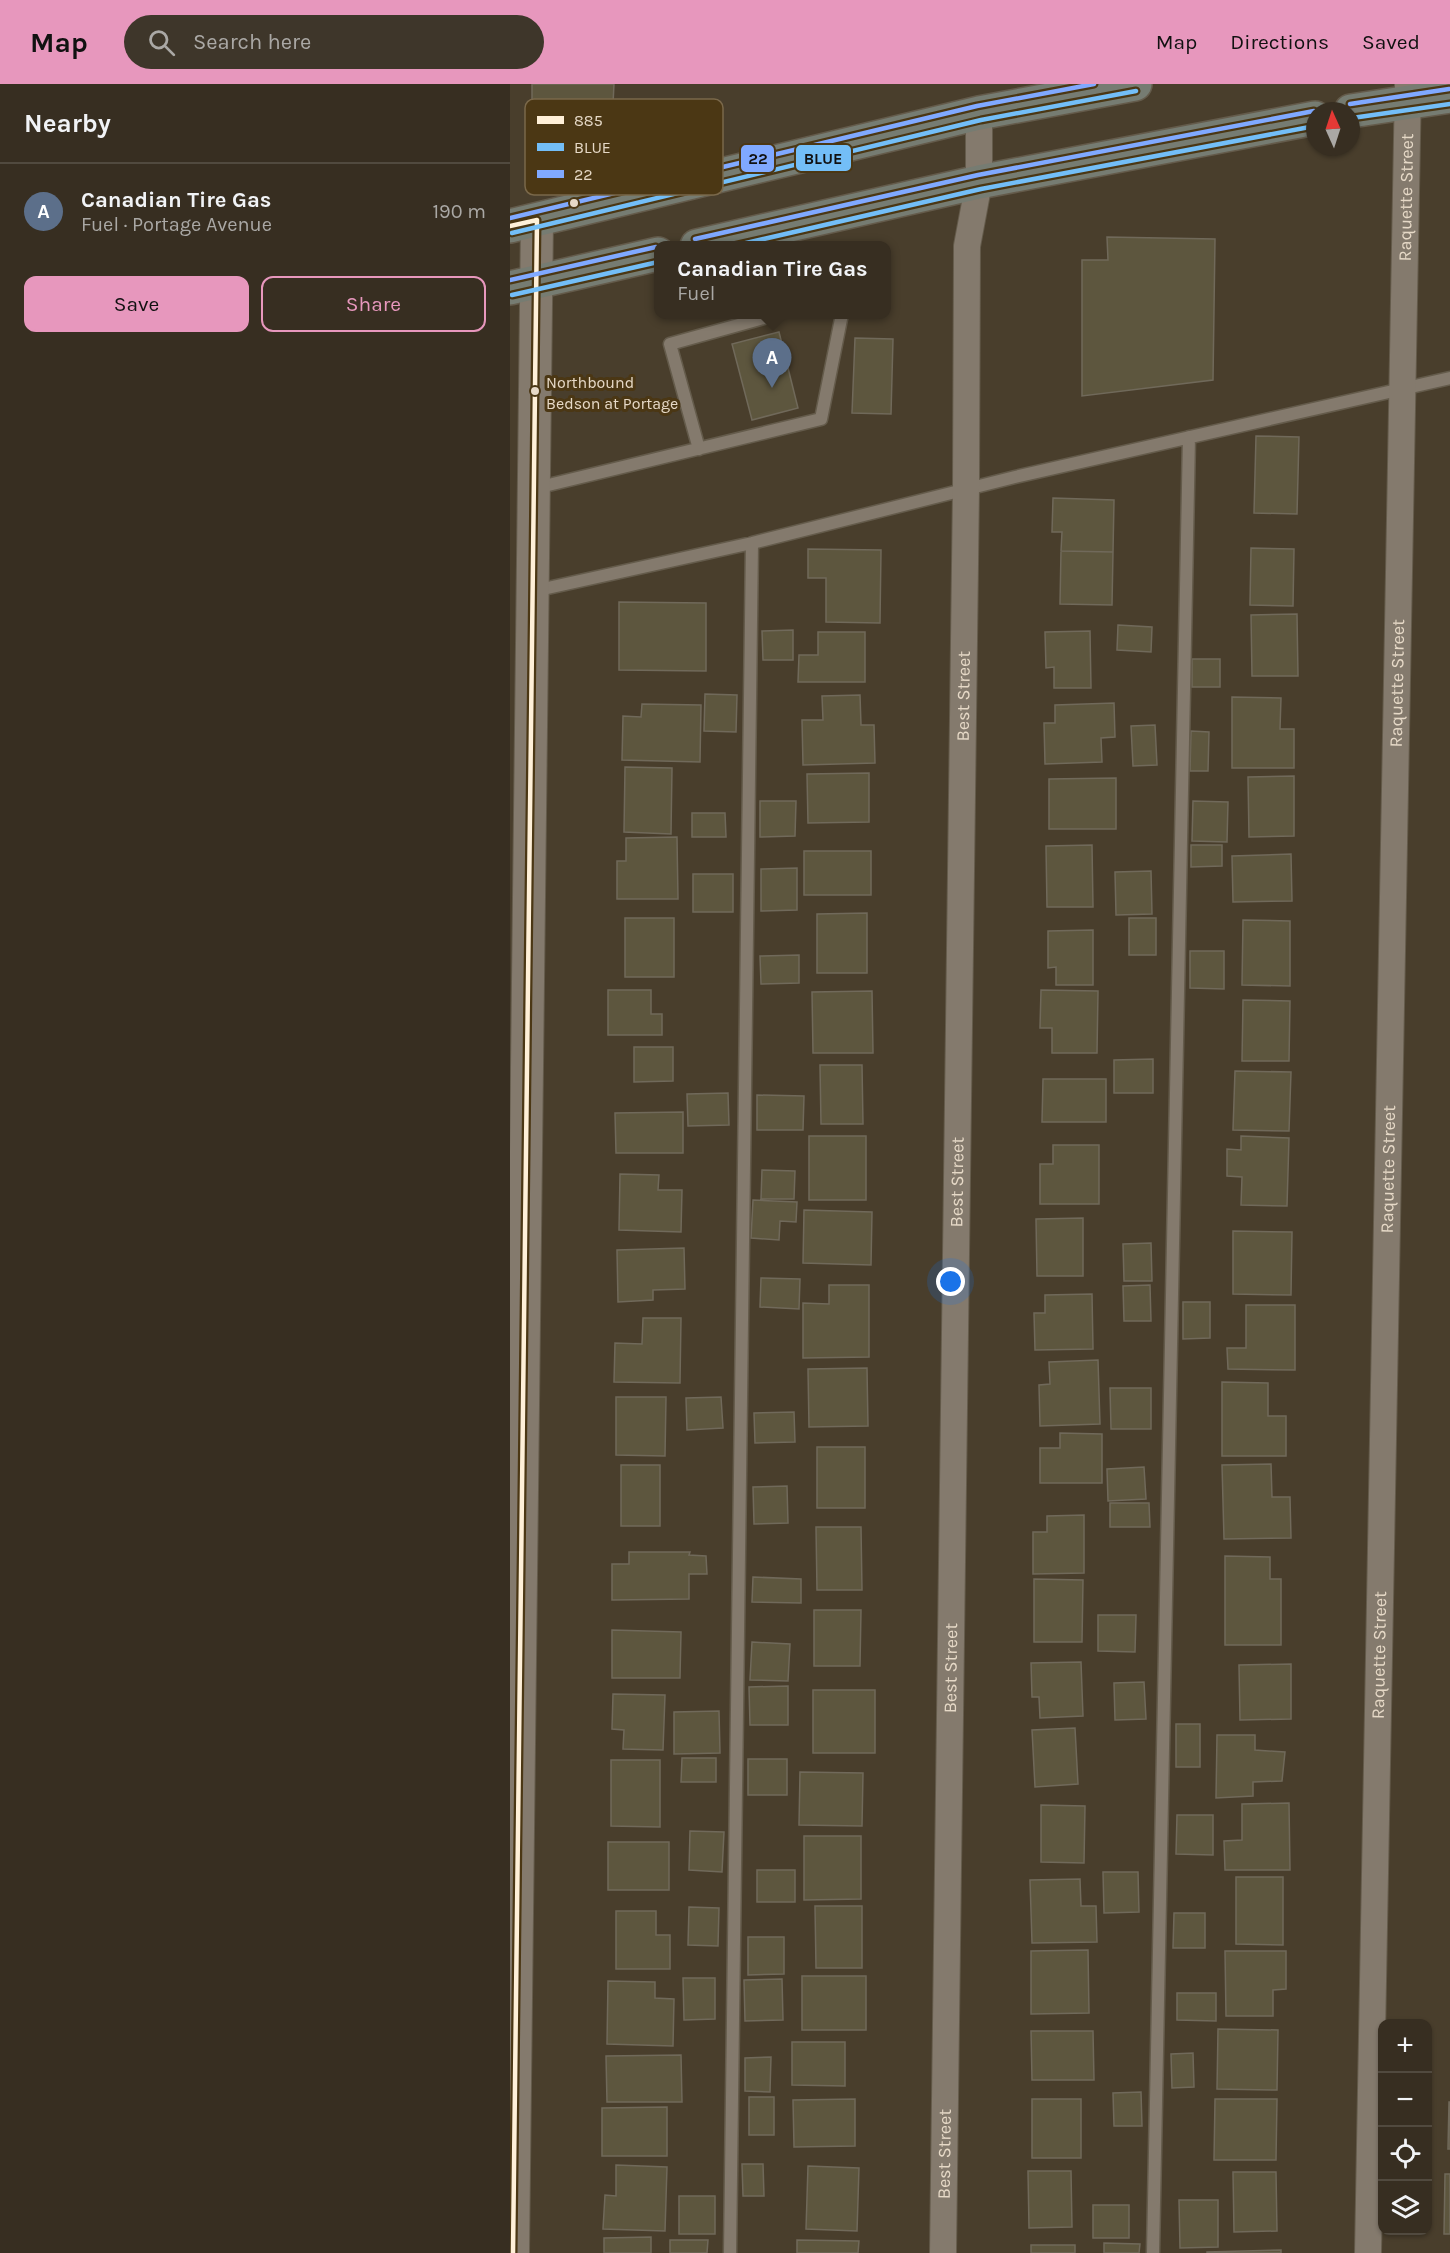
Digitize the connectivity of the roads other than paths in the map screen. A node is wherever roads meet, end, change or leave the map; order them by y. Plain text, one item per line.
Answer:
1 (1135, 84) edge
2 (1408, 92) edge
3 (1450, 96) edge
4 (1360, 108) edge
5 (979, 113) junction
6 (1306, 120) edge
7 (723, 175) edge
8 (979, 182) junction
9 (640, 195) edge
10 (524, 223) edge
11 (720, 241) edge
12 (654, 255) edge
13 (523, 285) edge
14 (763, 319) edge
15 (841, 319) edge
16 (1450, 378) edge
17 (1402, 390) junction
18 (1189, 437) junction
19 (699, 449) junction
20 (534, 488) junction
21 (966, 488) junction
22 (752, 543) junction
23 (533, 592) junction
24 (518, 1164) edge
25 (516, 1611) edge
26 (513, 2253) edge
27 (730, 2253) edge
28 (943, 2253) edge
29 (1154, 2253) edge
30 (1368, 2253) edge

1 - 5 highway
2 - 3 highway
2 - 4 highway
2 - 17 street, Raquette Street
5 - 7 highway
5 - 8 street, Best Street
6 - 8 highway
8 - 11 highway
8 - 21 street, Best Street
9 - 10 highway
10 - 13 street
12 - 13 highway
13 - 20 street
14 - 19 lane
15 - 19 lane
16 - 17 lane
17 - 18 lane
17 - 30 street, Raquette Street
18 - 21 lane
18 - 29 lane
19 - 20 lane
20 - 23 street
21 - 22 lane
21 - 28 street, Best Street
22 - 23 lane
22 - 27 lane
23 - 24 street
24 - 25 street
25 - 26 street

